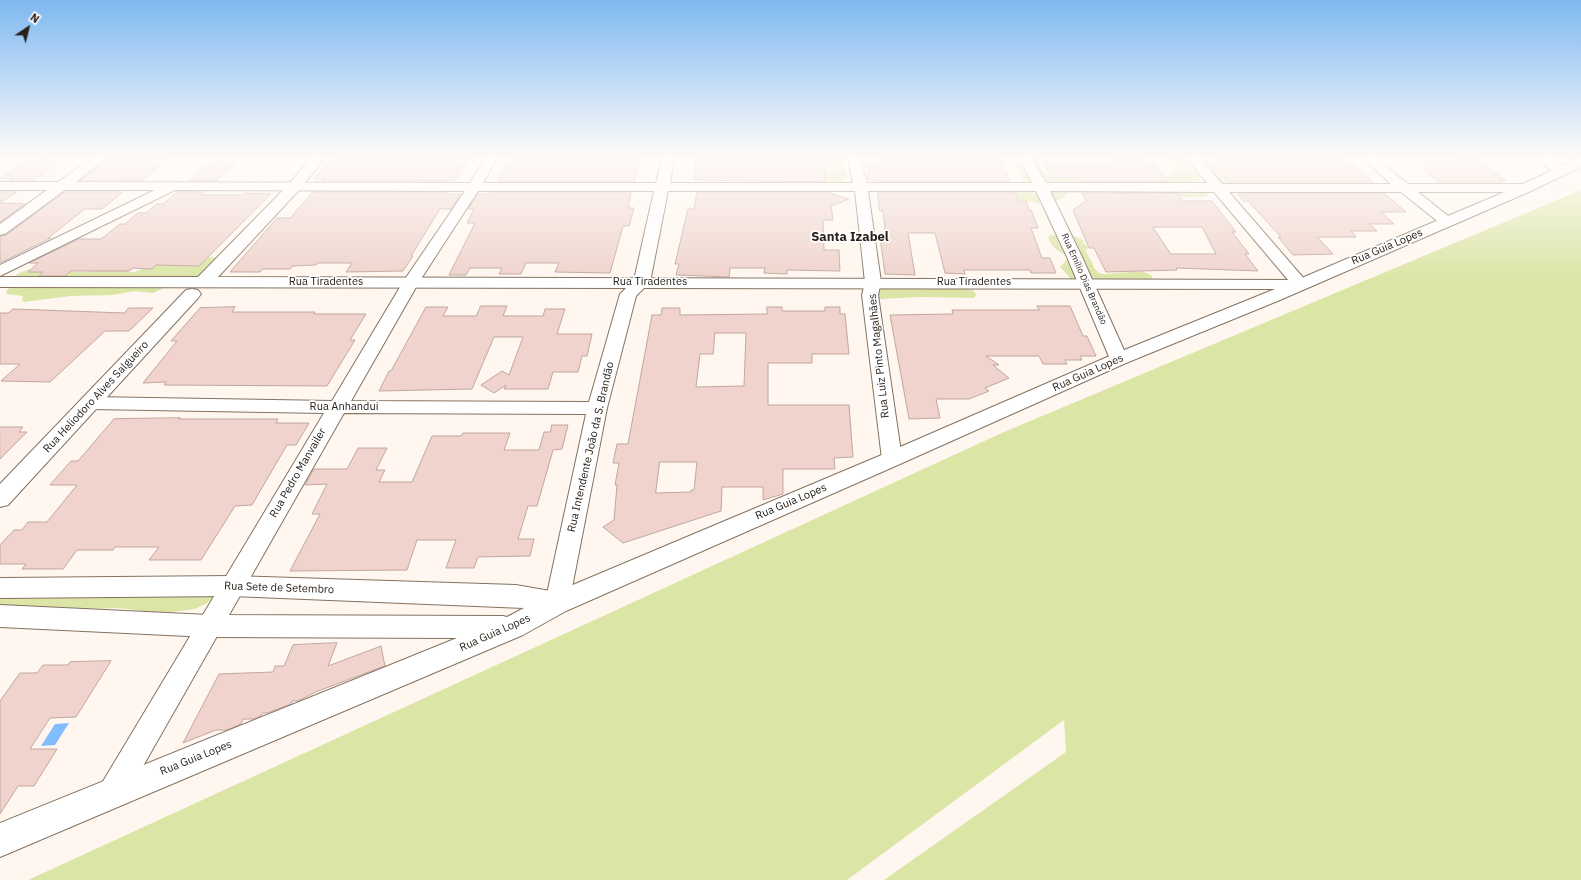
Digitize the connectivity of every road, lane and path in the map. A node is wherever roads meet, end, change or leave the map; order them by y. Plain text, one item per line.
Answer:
1 (43, 199) edge
2 (147, 199) edge
3 (283, 199) edge
4 (466, 199) edge
5 (658, 199) edge
6 (861, 199) edge
7 (1047, 199) edge
8 (1227, 199) edge
9 (1418, 199) edge
10 (1500, 199) edge
11 (1447, 222) junction
12 (0, 232) edge
13 (0, 271) edge
14 (0, 282) edge
15 (1300, 284) junction
16 (407, 288) junction
17 (635, 288) junction
18 (872, 288) junction
19 (197, 289) junction
20 (1089, 289) junction
21 (0, 295) edge
22 (1274, 296) junction
23 (1119, 359) junction
24 (91, 403) junction
25 (336, 407) junction
26 (597, 408) junction
27 (892, 459) junction
28 (0, 499) edge
29 (232, 586) junction
30 (0, 588) edge
31 (557, 603) junction
32 (0, 616) edge
33 (209, 626) junction
34 (513, 627) junction
35 (112, 793) junction
36 (0, 840) edge

1 - 12 street
2 - 13 street
3 - 19 main road, Rua Heliodoro Alves Salgueiro
4 - 16 street, Rua Pedro Manvailer
5 - 17 street, Rua Intendente João da S. Brandão
6 - 18 street, Rua Luiz Pinto Magalhães
7 - 20 street, Rua Emilio Dias Brandão
8 - 15 street
9 - 11 street
10 - 11 main road, Rua Guia Lopes
11 - 15 main road, Rua Guia Lopes
14 - 19 main road, Rua Tiradentes
15 - 20 main road, Rua Tiradentes
15 - 22 main road, Rua Guia Lopes
16 - 17 main road, Rua Tiradentes
16 - 19 main road, Rua Tiradentes
16 - 25 street, Rua Pedro Manvailer
17 - 18 main road, Rua Tiradentes
17 - 26 street, Rua Intendente João da S. Brandão
18 - 20 main road, Rua Tiradentes
18 - 27 street, Rua Luiz Pinto Magalhães
19 - 21 main road, Rua Tiradentes
19 - 24 main road, Rua Heliodoro Alves Salgueiro
20 - 22 main road, Rua Tiradentes
20 - 23 street, Rua Emilio Dias Brandão
22 - 23 main road, Rua Guia Lopes
23 - 27 main road, Rua Guia Lopes
24 - 25 street, Rua Anhandui
24 - 28 main road, Rua Heliodoro Alves Salgueiro
25 - 26 street, Rua Anhandui
25 - 29 street, Rua Pedro Manvailer
26 - 31 street, Rua Intendente João da S. Brandão
27 - 31 main road, Rua Guia Lopes
29 - 30 main road, Rua Sete de Setembro
29 - 31 main road, Rua Sete de Setembro
29 - 33 street, Rua Pedro Manvailer
31 - 34 main road, Rua Guia Lopes
32 - 33 main road
33 - 34 main road
33 - 35 street, Rua Pedro Manvailer
34 - 35 main road, Rua Guia Lopes
35 - 36 main road, Rua Guia Lopes

